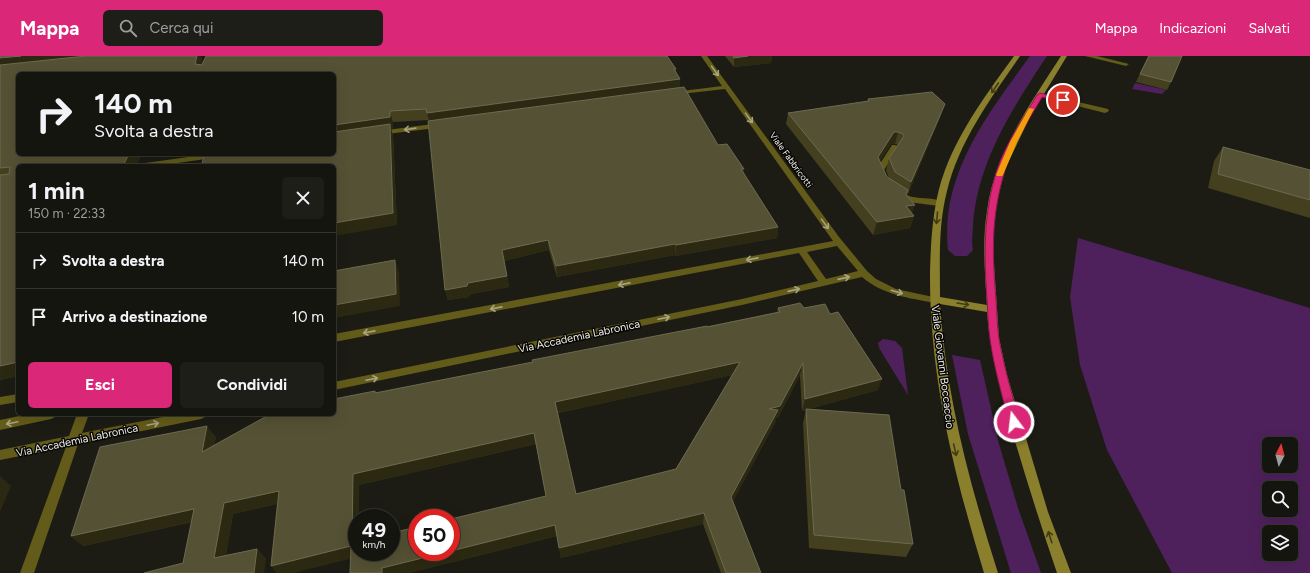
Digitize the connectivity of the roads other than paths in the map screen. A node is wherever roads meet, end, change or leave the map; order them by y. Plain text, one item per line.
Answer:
1 (704, 56) edge
2 (1017, 56) edge
3 (1064, 56) edge
4 (1088, 56) edge
5 (1126, 64) dead end
6 (726, 87) junction
7 (663, 95) edge
8 (1040, 95) junction
9 (1105, 111) dead end
10 (452, 124) edge
11 (373, 134) edge
12 (895, 147) edge
13 (209, 156) edge
14 (173, 160) edge
15 (150, 164) edge
16 (938, 203) junction
17 (838, 242) junction
18 (801, 250) junction
19 (864, 274) junction
20 (824, 283) junction
21 (935, 300) junction
22 (991, 309) junction
23 (336, 338) edge
24 (336, 386) edge
25 (16, 398) edge
26 (0, 401) edge
27 (42, 416) edge
28 (82, 416) edge
29 (191, 416) edge
30 (0, 425) edge
31 (74, 440) junction
32 (0, 456) edge
33 (27, 573) edge
34 (991, 573) edge
35 (1064, 573) edge

1 -> 6 street, Viale Fabbricotti
2 -> 16 main road, Viale Giovanni Boccaccio
3 - 8 main road
4 - 5 street
6 - 7 street
6 -> 17 street, Viale Fabbricotti
8 - 9 street
8 - 22 main road
10 -> 11 street
12 - 16 street
13 - 14 street
14 - 15 street
16 -> 21 main road, Viale Giovanni Boccaccio
17 - 18 street
17 - 19 street, Viale Fabbricotti
18 - 20 street
18 -> 23 street
20 -> 19 street, Via Accademia Labronica
19 -> 21 street, Viale Fabbricotti
24 -> 20 street, Via Accademia Labronica
21 -> 22 main road
21 -> 34 main road, Viale Giovanni Boccaccio
35 -> 22 main road
25 - 26 street
27 -> 30 street
28 - 31 street
31 -> 29 street, Via Accademia Labronica
31 - 32 street, Via Accademia Labronica
31 - 33 street

